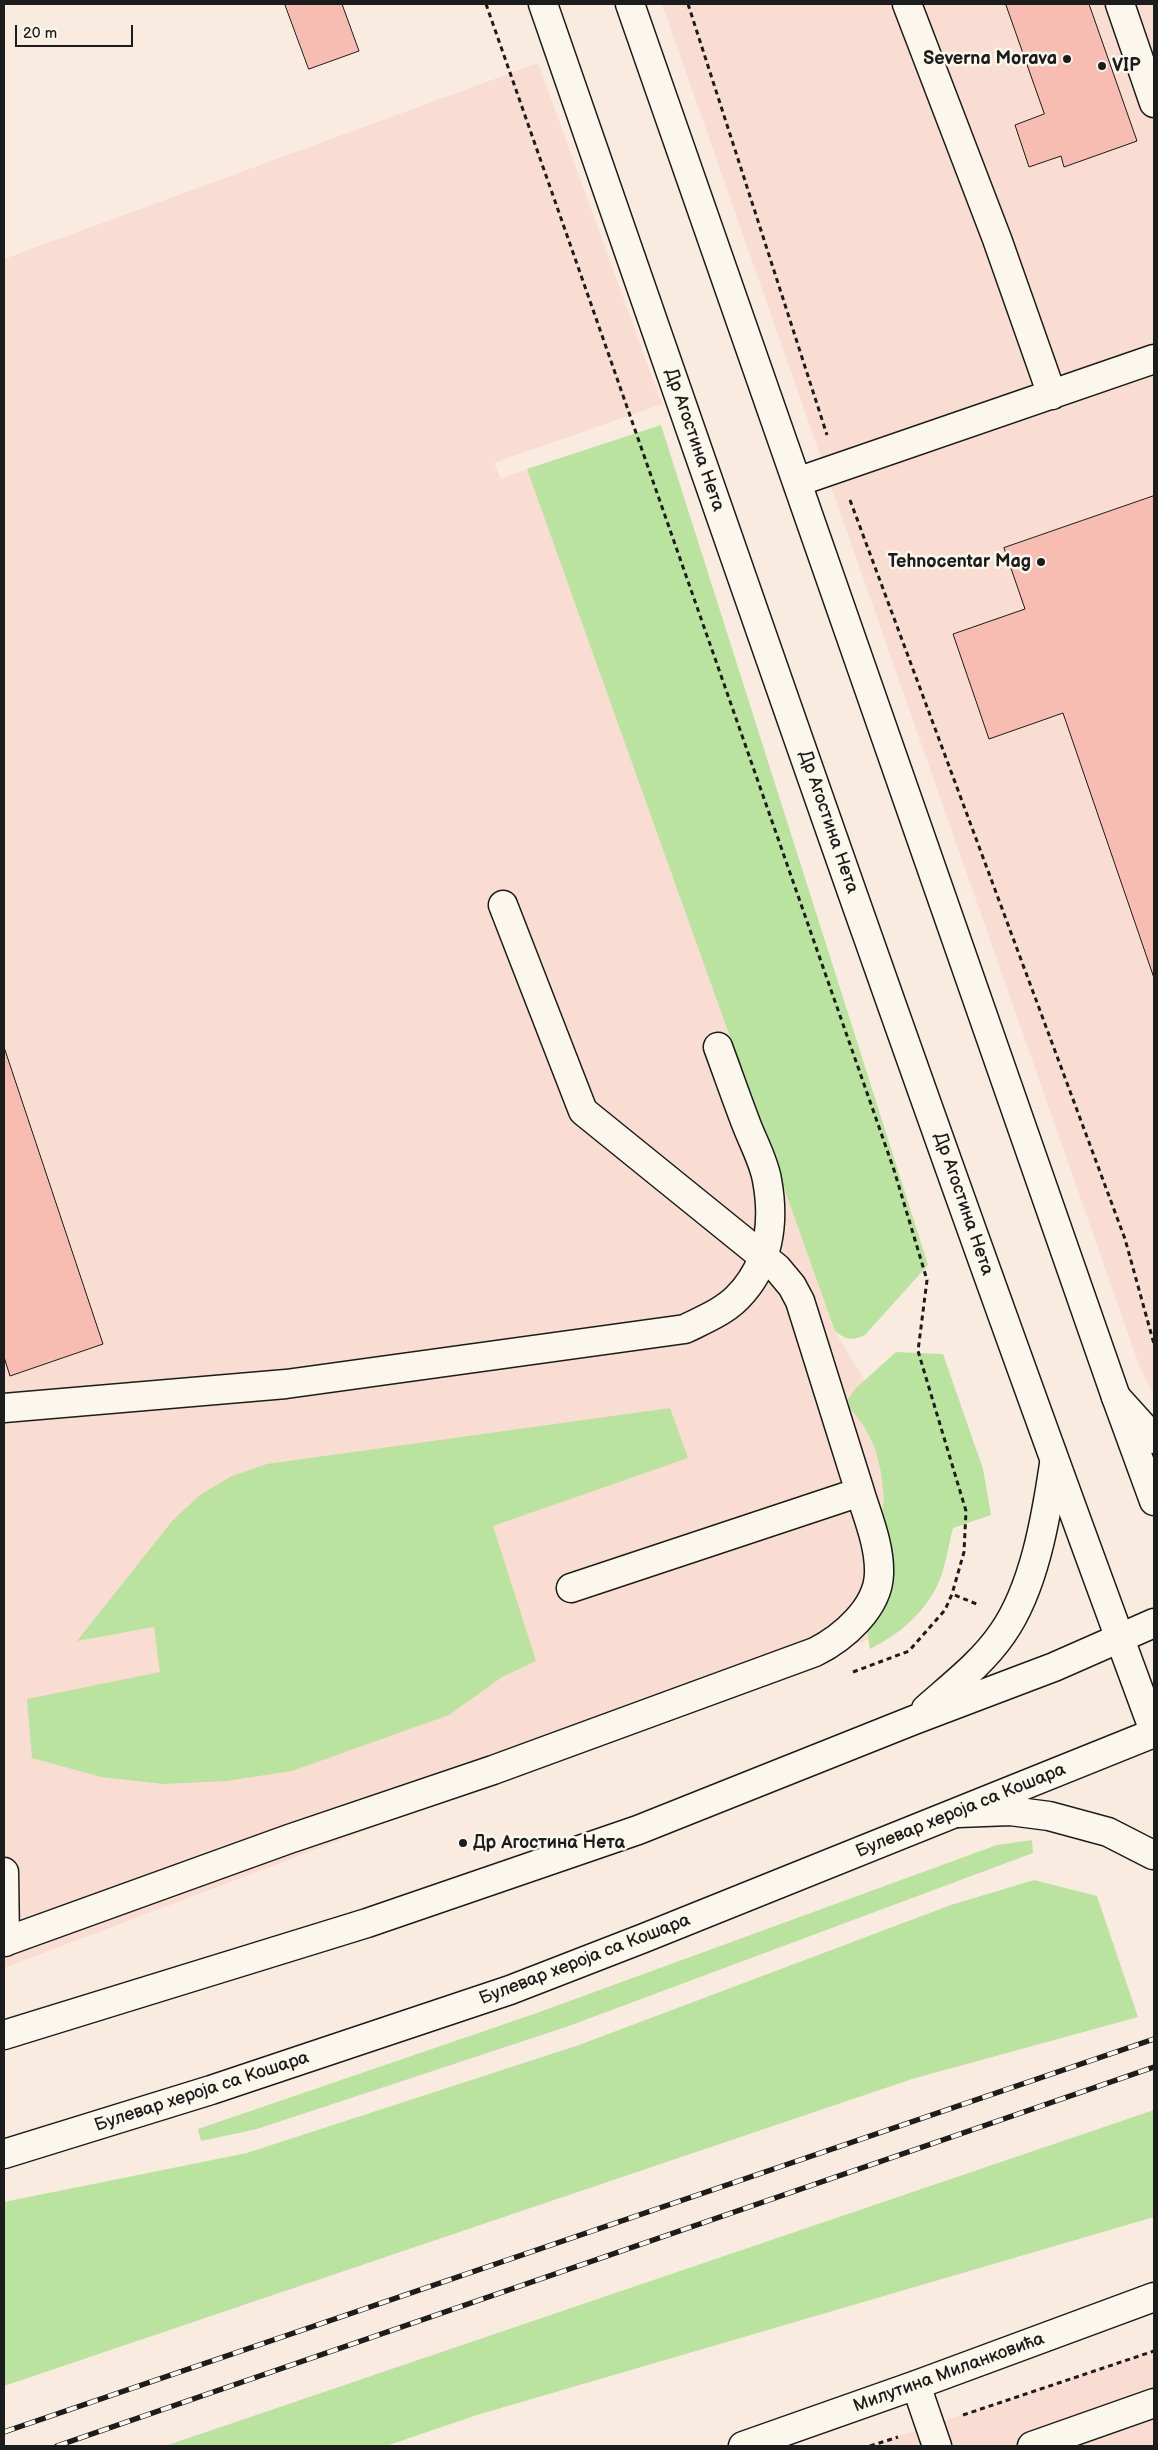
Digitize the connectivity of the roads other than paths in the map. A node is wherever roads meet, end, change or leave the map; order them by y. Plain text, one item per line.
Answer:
1 (543, 4) edge
2 (630, 4) edge
3 (907, 4) edge
4 (1120, 4) edge
5 (1154, 103) edge
6 (1154, 359) edge
7 (1052, 395) junction
8 (798, 482) junction
9 (503, 905) dead end
10 (718, 1047) dead end
11 (764, 1258) junction
12 (1116, 1397) junction
13 (4, 1408) edge
14 (1154, 1440) edge
15 (1054, 1464) junction
16 (860, 1492) junction
17 (1154, 1501) edge
18 (570, 1588) dead end
19 (1154, 1623) edge
20 (1119, 1637) junction
21 (914, 1720) junction
22 (1154, 1732) edge
23 (956, 1813) junction
24 (1153, 1855) dead end
25 (4, 1872) edge
26 (4, 1942) edge
27 (4, 2035) edge
28 (4, 2154) edge
29 (1154, 2297) edge
30 (916, 2386) junction
31 (1154, 2403) edge
32 (934, 2436) edge
33 (743, 2446) edge
34 (1032, 2446) edge

1 - 15 street, Др Агостина Нета
2 - 8 street
3 - 7 street
4 - 5 street
6 - 7 street
7 - 8 street
8 - 12 street
9 - 11 street
10 - 11 street
11 - 13 street
11 - 16 street
12 - 14 street
12 - 17 street
15 - 20 street, Др Агостина Нета
15 - 21 street
16 - 18 street
16 - 26 street
19 - 20 street
20 - 21 street
20 - 22 street, Др Агостина Нета
21 - 27 street
22 - 23 street, Булевар хероја са Кошара
23 - 24 street
23 - 28 street, Булевар хероја са Кошара
25 - 26 street
29 - 30 street, Милутина Миланковића
30 - 32 street
30 - 33 street, Милутина Миланковића
31 - 34 street

